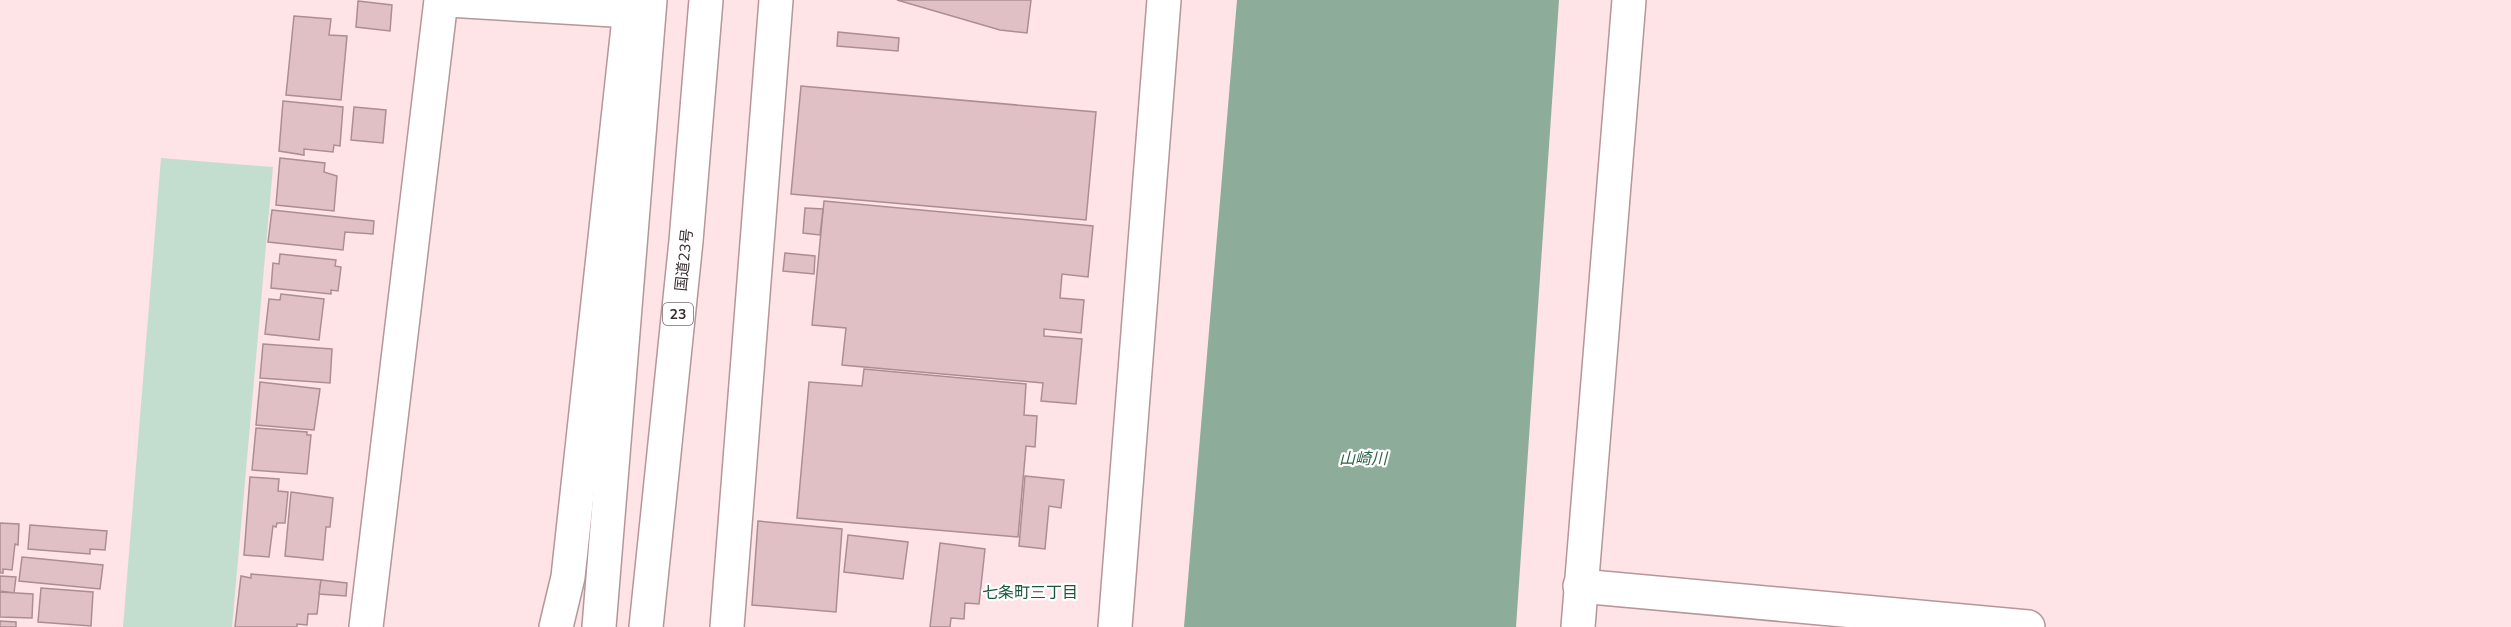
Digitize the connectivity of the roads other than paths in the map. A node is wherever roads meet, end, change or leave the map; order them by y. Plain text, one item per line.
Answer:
1 (441, 0) edge
2 (448, 0) edge
3 (706, 0) edge
4 (776, 0) edge
5 (1164, 0) edge
6 (1629, 0) edge
7 (637, 4) edge
8 (1580, 586) junction
9 (366, 627) edge
10 (556, 627) edge
11 (599, 627) edge
12 (646, 627) edge
13 (727, 627) edge
14 (1115, 627) edge
15 (1578, 627) edge
16 (2028, 627) edge

1 - 9 main road
2 - 7 main road
3 - 12 main road, 国道23号 / 23
4 - 13 main road
5 - 14 main road
6 - 8 main road
7 - 10 main road
7 - 11 main road
8 - 15 main road
8 - 16 main road

